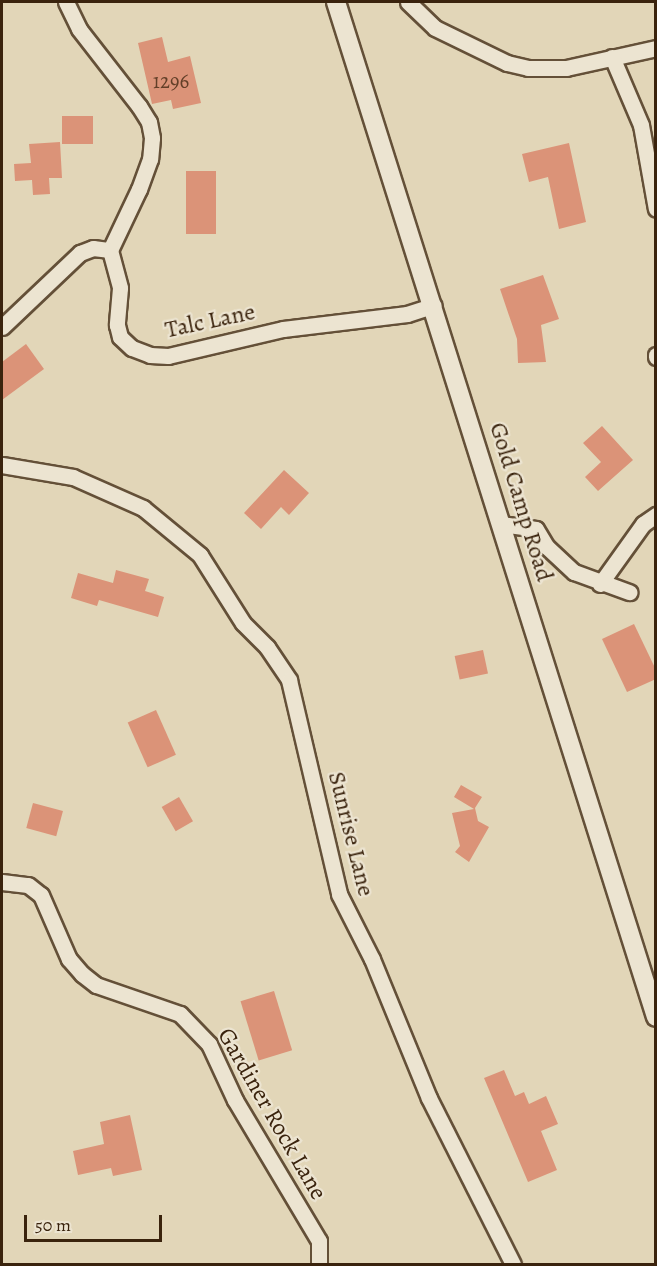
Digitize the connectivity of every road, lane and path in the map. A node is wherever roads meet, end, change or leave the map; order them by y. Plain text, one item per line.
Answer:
1 (66, 2) edge
2 (336, 2) edge
3 (408, 2) edge
4 (656, 48) edge
5 (612, 57) junction
6 (656, 209) edge
7 (110, 250) junction
8 (434, 306) junction
9 (2, 327) edge
10 (2, 465) edge
11 (656, 515) edge
12 (501, 524) junction
13 (600, 584) junction
14 (629, 592) dead end
15 (2, 882) edge
16 (656, 1017) edge
17 (319, 1264) edge
18 (513, 1264) edge

1 - 7 street
2 - 8 street, Gold Camp Road
3 - 5 street
4 - 5 street
5 - 6 street
7 - 8 street, Talc Lane
7 - 9 street
8 - 12 street, Gold Camp Road
10 - 18 street, Sunrise Lane
11 - 13 street
12 - 13 street
12 - 16 street, Gold Camp Road
13 - 14 street
15 - 17 street, Gardiner Rock Lane

